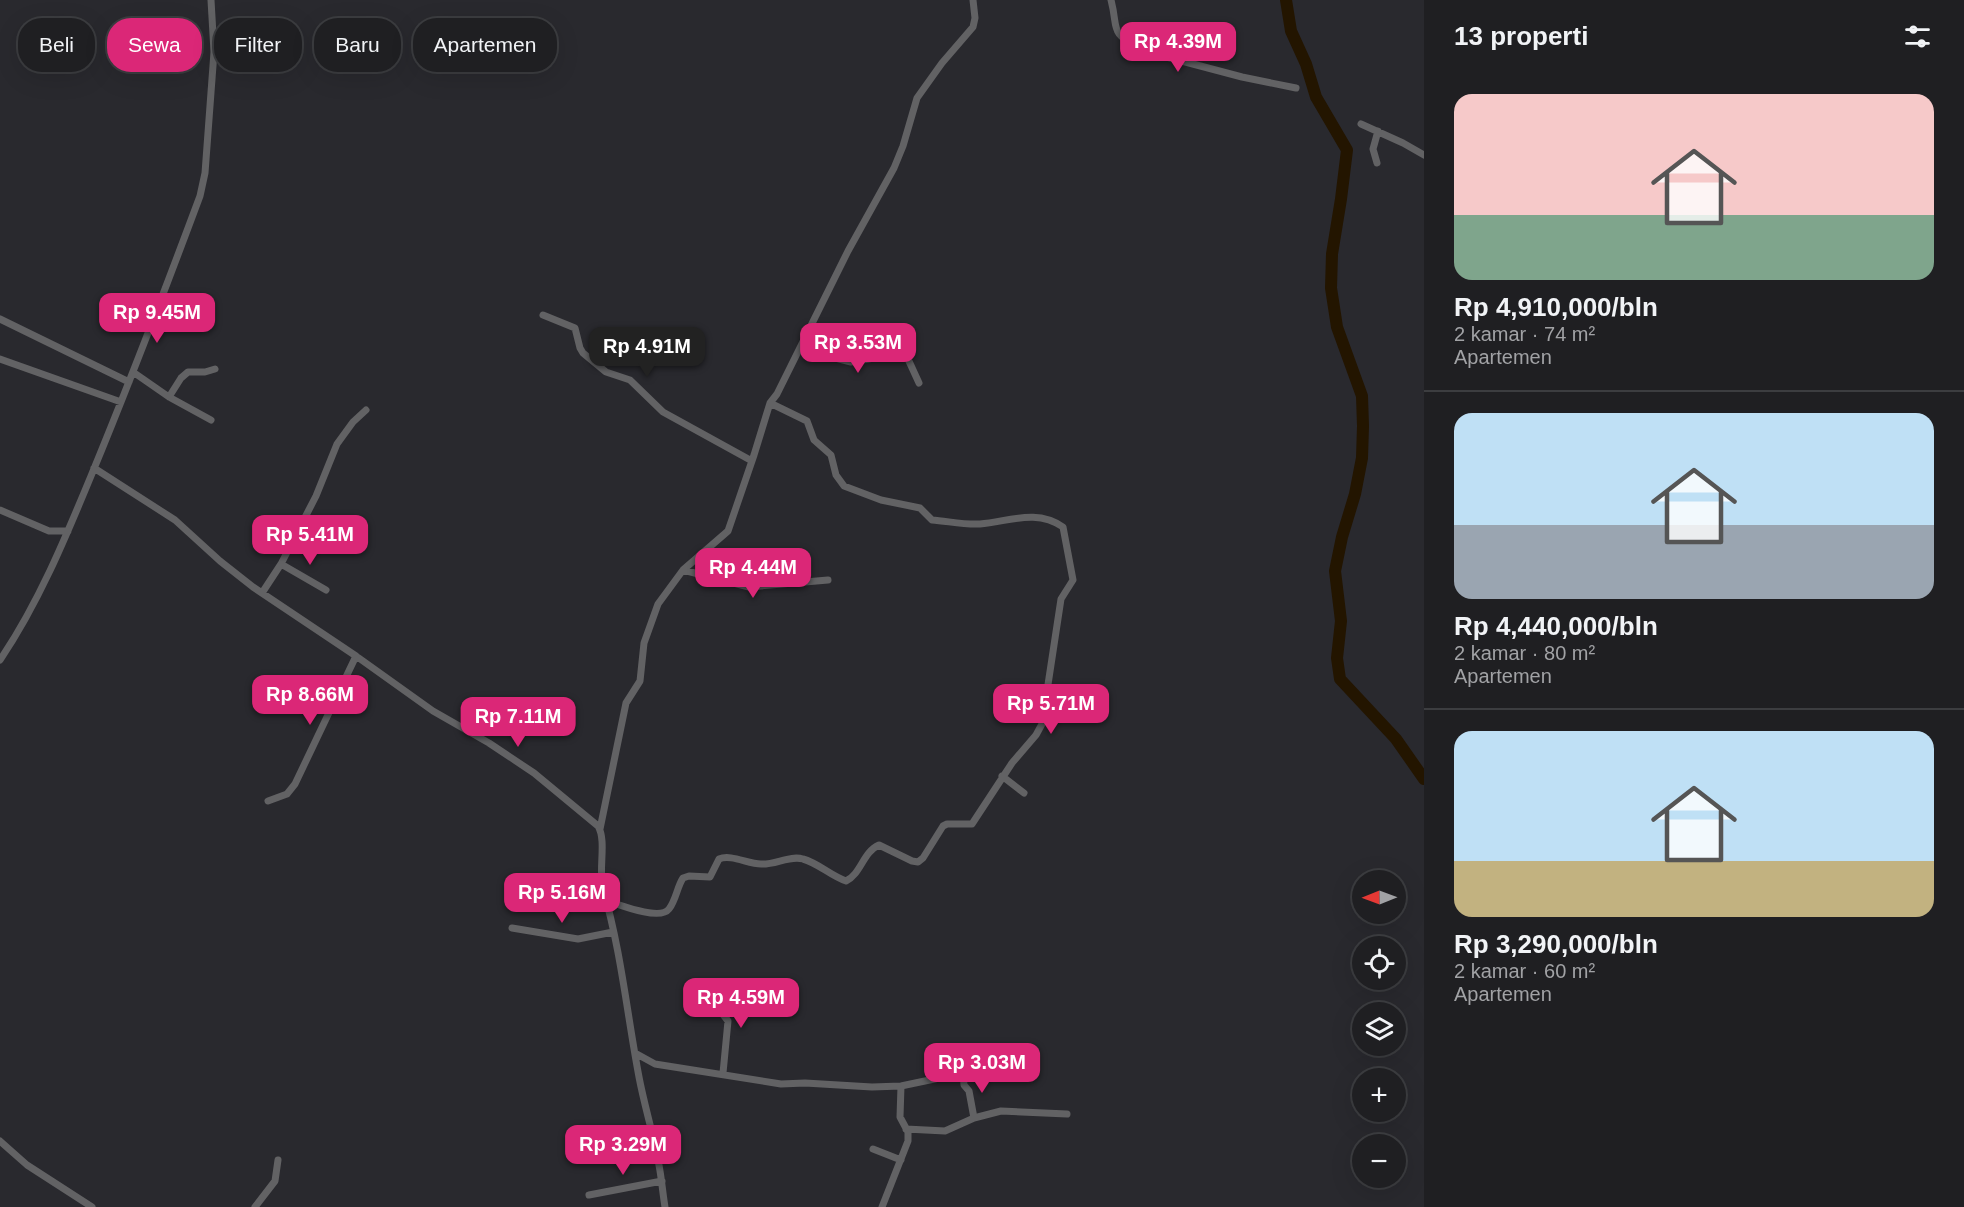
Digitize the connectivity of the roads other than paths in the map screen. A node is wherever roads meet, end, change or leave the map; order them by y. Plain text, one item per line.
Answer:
1 (211, 0) edge
2 (973, 0) edge
3 (1112, 0) edge
4 (1296, 88) dead end
5 (1361, 124) dead end
6 (1378, 131) junction
7 (1424, 155) edge
8 (1377, 163) dead end
9 (543, 315) dead end
10 (0, 319) edge
11 (800, 349) junction
12 (0, 359) edge
13 (215, 369) dead end
14 (133, 372) junction
15 (129, 382) junction
16 (919, 382) dead end
17 (170, 397) junction
18 (121, 402) junction
19 (770, 403) junction
20 (366, 410) dead end
21 (211, 420) dead end
22 (752, 461) junction
23 (94, 468) junction
24 (0, 510) edge
25 (68, 531) junction
26 (281, 564) junction
27 (683, 570) junction
28 (828, 580) dead end
29 (326, 590) dead end
30 (262, 593) junction
31 (356, 656) junction
32 (0, 660) edge
33 (1002, 776) junction
34 (1024, 793) dead end
35 (268, 801) dead end
36 (600, 829) junction
37 (608, 901) junction
38 (512, 928) dead end
39 (613, 932) junction
40 (715, 988) dead end
41 (635, 1053) junction
42 (723, 1073) junction
43 (901, 1086) junction
44 (1067, 1114) dead end
45 (974, 1118) junction
46 (906, 1129) junction
47 (0, 1142) edge
48 (873, 1149) dead end
49 (278, 1160) dead end
50 (901, 1160) junction
51 (662, 1181) junction
52 (590, 1195) dead end
53 (92, 1207) edge
54 (255, 1207) edge
55 (664, 1207) edge
56 (882, 1207) edge

1 - 14 street
2 - 11 street
3 - 4 street
5 - 6 street
6 - 7 street
6 - 8 street
9 - 22 street
10 - 15 street
11 - 16 street
11 - 19 street
12 - 18 street
13 - 17 street
14 - 15 street
14 - 17 street
15 - 18 street
17 - 21 street
18 - 23 street
19 - 22 street
19 - 33 street
20 - 26 street
22 - 27 street
23 - 25 street
23 - 30 street
24 - 25 street
25 - 32 street
26 - 29 street
26 - 30 street
27 - 28 street
27 - 36 street
30 - 31 street
31 - 35 street
31 - 36 street
33 - 34 street
33 - 37 street
36 - 37 street
37 - 39 street
38 - 39 street
39 - 41 street
40 - 42 street
41 - 42 street
41 - 51 street
42 - 43 street
43 - 45 street
43 - 46 street
44 - 45 street
45 - 46 street
46 - 50 street
47 - 53 street
48 - 50 street
49 - 54 street
50 - 56 street
51 - 52 street
51 - 55 street

